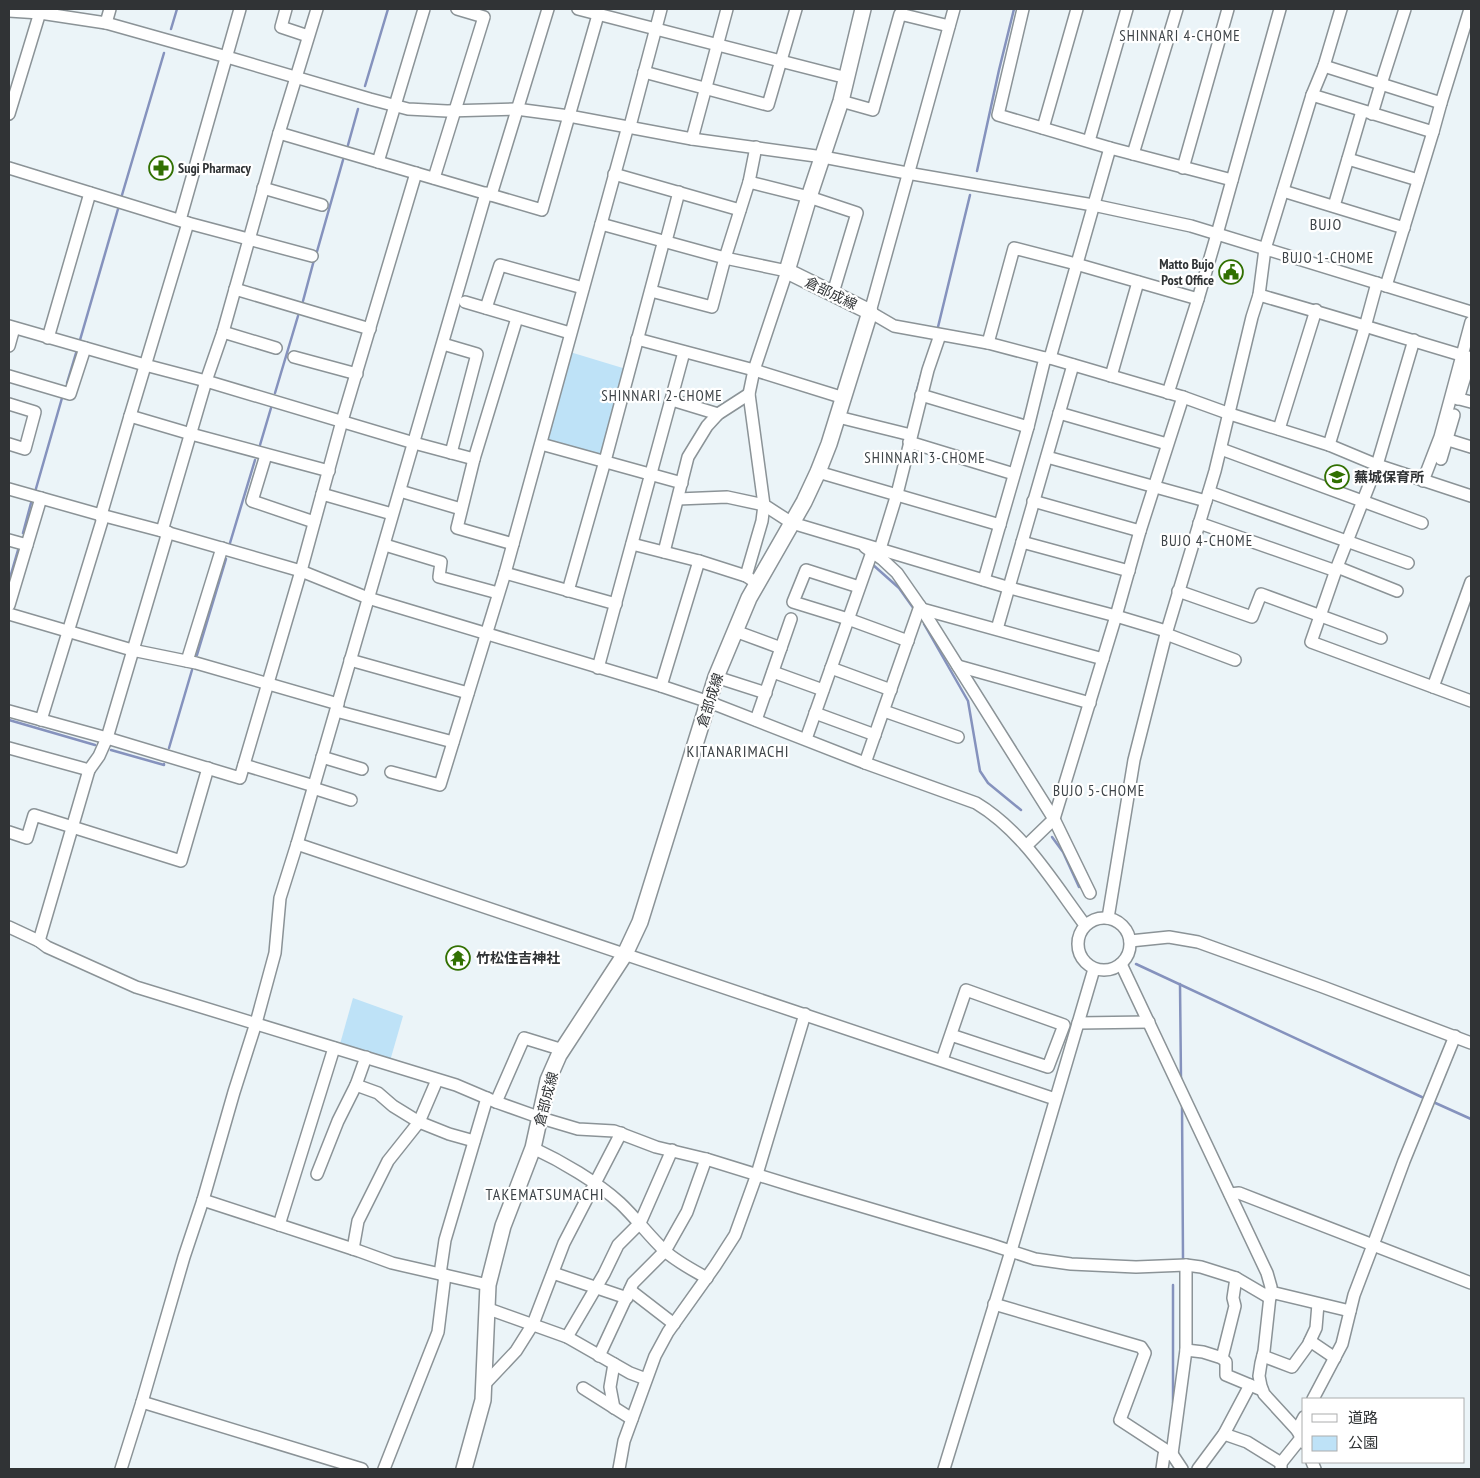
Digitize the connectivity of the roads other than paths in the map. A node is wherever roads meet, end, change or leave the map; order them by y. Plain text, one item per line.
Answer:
1 (110, 9) edge
2 (240, 9) edge
3 (286, 9) edge
4 (316, 9) edge
5 (424, 9) edge
6 (457, 9) edge
7 (548, 9) edge
8 (578, 9) edge
9 (661, 9) edge
10 (727, 9) edge
11 (796, 9) edge
12 (863, 9) edge
13 (954, 9) edge
14 (1023, 9) edge
15 (1077, 9) edge
16 (1127, 9) edge
17 (1177, 9) edge
18 (1228, 9) edge
19 (1280, 9) edge
20 (1341, 9) edge
21 (1405, 9) edge
22 (1470, 9) edge
23 (40, 11) edge
24 (9, 12) edge
25 (598, 15) junction
26 (106, 23) junction
27 (949, 26) junction
28 (656, 28) junction
29 (308, 36) junction
30 (718, 44) junction
31 (227, 57) junction
32 (781, 61) junction
33 (1324, 66) junction
34 (644, 72) junction
35 (296, 77) junction
36 (846, 78) junction
37 (1381, 84) junction
38 (706, 89) junction
39 (1312, 95) junction
40 (841, 101) junction
41 (1441, 102) junction
42 (395, 106) junction
43 (517, 110) junction
44 (455, 111) junction
45 (1367, 112) junction
46 (9, 114) edge
47 (569, 116) junction
48 (629, 126) junction
49 (1043, 128) junction
50 (1433, 132) junction
51 (279, 133) junction
52 (692, 139) junction
53 (1089, 141) junction
54 (756, 148) junction
55 (1110, 148) junction
56 (1133, 154) junction
57 (823, 157) junction
58 (1348, 159) junction
59 (378, 162) junction
60 (9, 168) edge
61 (1183, 168) junction
62 (416, 173) junction
63 (907, 173) junction
64 (614, 174) junction
65 (434, 178) junction
66 (1232, 180) junction
67 (1418, 180) junction
68 (749, 182) junction
69 (263, 188) junction
70 (1283, 191) junction
71 (679, 192) junction
72 (90, 193) junction
73 (489, 194) junction
74 (809, 197) junction
75 (1093, 205) junction
76 (322, 206) dead end
77 (1334, 206) junction
78 (740, 210) junction
79 (184, 221) junction
80 (601, 224) junction
81 (1404, 228) junction
82 (1218, 234) junction
83 (249, 238) junction
84 (664, 241) junction
85 (1265, 248) junction
86 (312, 256) dead end
87 (725, 258) junction
88 (1076, 264) junction
89 (787, 271) junction
90 (1138, 282) junction
91 (1381, 284) junction
92 (583, 288) junction
93 (234, 289) junction
94 (651, 291) junction
95 (833, 293) junction
96 (1259, 295) junction
97 (1198, 299) junction
98 (465, 302) dead end
99 (486, 308) junction
100 (1316, 310) junction
101 (870, 312) junction
102 (1471, 312) edge
103 (517, 318) junction
104 (1471, 322) edge
105 (12, 327) edge
106 (1365, 327) junction
107 (370, 330) junction
108 (223, 332) junction
109 (570, 333) junction
110 (940, 335) junction
111 (48, 338) junction
112 (637, 339) junction
113 (1414, 340) junction
114 (988, 342) junction
115 (443, 344) junction
116 (9, 346) edge
117 (85, 348) junction
118 (276, 348) dead end
119 (684, 352) junction
120 (294, 357) dead end
121 (1469, 357) edge
122 (1048, 358) junction
123 (145, 365) junction
124 (1073, 365) junction
125 (754, 370) junction
126 (357, 374) junction
127 (9, 376) edge
128 (1111, 376) junction
129 (206, 381) junction
130 (1168, 392) junction
131 (749, 394) junction
132 (921, 395) junction
133 (1182, 397) junction
134 (844, 398) junction
135 (1455, 398) junction
136 (672, 400) junction
137 (1471, 402) edge
138 (9, 404) edge
139 (1059, 413) junction
140 (718, 414) junction
141 (1230, 414) junction
142 (130, 416) junction
143 (838, 417) junction
144 (342, 421) junction
145 (1028, 427) junction
146 (1279, 429) junction
147 (191, 434) junction
148 (910, 439) junction
149 (1444, 439) junction
150 (414, 443) junction
151 (9, 444) edge
152 (541, 444) junction
153 (1167, 444) junction
154 (1329, 445) junction
155 (1471, 447) edge
156 (1221, 449) junction
157 (450, 452) junction
158 (266, 454) junction
159 (1047, 457) junction
160 (474, 459) junction
161 (1441, 459) dead end
162 (605, 462) junction
163 (1377, 465) junction
164 (329, 471) junction
165 (818, 472) junction
166 (651, 474) junction
167 (1014, 474) junction
168 (1423, 481) junction
169 (682, 483) junction
170 (1154, 487) junction
171 (9, 488) edge
172 (400, 491) junction
173 (322, 494) junction
174 (897, 494) junction
175 (1471, 496) edge
176 (1208, 497) junction
177 (41, 498) junction
178 (678, 499) junction
179 (1033, 502) junction
180 (1363, 502) junction
181 (764, 506) junction
182 (461, 509) junction
183 (392, 514) junction
184 (101, 515) junction
185 (314, 522) junction
186 (792, 523) junction
187 (1199, 523) junction
188 (1422, 523) dead end
189 (1000, 525) junction
190 (1140, 531) junction
191 (165, 532) junction
192 (9, 540) edge
193 (1022, 542) junction
194 (1347, 542) junction
195 (513, 544) junction
196 (632, 544) junction
197 (27, 545) junction
198 (385, 545) junction
199 (222, 548) junction
200 (876, 550) junction
201 (664, 552) junction
202 (699, 561) junction
203 (1408, 563) dead end
204 (1337, 569) junction
205 (1128, 571) junction
206 (301, 572) junction
207 (505, 573) junction
208 (752, 580) junction
209 (984, 580) junction
210 (1471, 582) edge
211 (859, 587) junction
212 (1010, 588) junction
213 (1178, 590) junction
214 (1397, 590) dead end
215 (11, 591) edge
216 (568, 591) junction
217 (498, 593) junction
218 (368, 598) junction
219 (616, 604) junction
220 (9, 605) edge
221 (921, 608) junction
222 (9, 614) edge
223 (1116, 616) junction
224 (1320, 616) junction
225 (791, 619) dead end
226 (848, 619) junction
227 (997, 629) junction
228 (735, 631) junction
229 (68, 632) junction
230 (1166, 633) junction
231 (486, 634) junction
232 (1381, 638) dead end
233 (908, 641) junction
234 (781, 648) junction
235 (132, 650) junction
236 (1103, 659) junction
237 (350, 660) junction
238 (1235, 660) dead end
239 (187, 661) junction
240 (958, 666) junction
241 (598, 668) junction
242 (831, 668) junction
243 (773, 672) junction
244 (716, 677) junction
245 (268, 683) junction
246 (661, 686) junction
247 (1433, 687) junction
248 (823, 690) junction
249 (891, 690) junction
250 (468, 693) junction
251 (766, 693) junction
252 (1471, 701) edge
253 (709, 702) junction
254 (1090, 703) junction
255 (337, 708) junction
256 (9, 711) edge
257 (884, 711) junction
258 (815, 713) junction
259 (41, 720) junction
260 (756, 720) junction
261 (875, 735) junction
262 (958, 737) dead end
263 (107, 738) junction
264 (806, 739) junction
265 (453, 742) junction
266 (10, 751) edge
267 (322, 757) junction
268 (865, 763) junction
269 (244, 765) junction
270 (208, 768) junction
271 (362, 769) dead end
272 (89, 770) junction
273 (391, 772) dead end
274 (314, 787) junction
275 (351, 800) dead end
276 (1054, 819) junction
277 (71, 827) junction
278 (9, 832) edge
279 (297, 844) junction
280 (1026, 846) junction
281 (1090, 893) dead end
282 (1108, 918) junction
283 (1085, 925) junction
284 (9, 927) edge
285 (39, 940) junction
286 (1130, 941) junction
287 (625, 954) junction
288 (1121, 964) junction
289 (1094, 969) junction
290 (805, 1014) junction
291 (1149, 1022) junction
292 (256, 1023) junction
293 (1078, 1023) junction
294 (951, 1035) junction
295 (1455, 1036) junction
296 (1471, 1043) edge
297 (334, 1048) junction
298 (562, 1050) junction
299 (366, 1058) junction
300 (942, 1060) junction
301 (437, 1080) junction
302 (356, 1085) junction
303 (1055, 1099) junction
304 (492, 1100) junction
305 (541, 1118) junction
306 (419, 1122) junction
307 (622, 1133) junction
308 (474, 1141) junction
309 (533, 1148) junction
310 (672, 1150) junction
311 (706, 1158) junction
312 (317, 1174) dead end
313 (757, 1174) junction
314 (595, 1184) junction
315 (1230, 1194) junction
316 (203, 1200) junction
317 (640, 1223) junction
318 (279, 1225) junction
319 (1373, 1244) junction
320 (354, 1249) junction
321 (665, 1252) junction
322 (1011, 1252) junction
323 (1186, 1265) junction
324 (552, 1273) junction
325 (442, 1275) junction
326 (707, 1278) junction
327 (1236, 1278) junction
328 (1471, 1283) edge
329 (488, 1285) junction
330 (596, 1289) junction
331 (629, 1294) junction
332 (1271, 1295) junction
333 (994, 1304) junction
334 (1318, 1304) junction
335 (486, 1308) junction
336 (1350, 1311) junction
337 (534, 1324) junction
338 (674, 1324) junction
339 (567, 1337) junction
340 (1310, 1341) junction
341 (1186, 1350) junction
342 (598, 1356) junction
343 (1263, 1356) junction
344 (1222, 1358) junction
345 (1335, 1358) junction
346 (614, 1364) junction
347 (646, 1380) junction
348 (1250, 1385) junction
349 (483, 1386) junction
350 (583, 1388) dead end
351 (1262, 1390) junction
352 (1314, 1398) edge
353 (142, 1402) junction
354 (614, 1408) junction
355 (632, 1419) junction
356 (1224, 1434) junction
357 (1301, 1437) edge
358 (1172, 1454) junction
359 (1281, 1466) edge
360 (121, 1469) edge
361 (362, 1469) edge
362 (384, 1469) edge
363 (464, 1469) edge
364 (619, 1469) edge
365 (944, 1469) edge
366 (1162, 1469) edge
367 (1182, 1469) edge
368 (1198, 1469) edge

1 - 26 street
2 - 31 street
3 - 29 street
4 - 29 street
5 - 42 street
6 - 44 street
7 - 43 street
8 - 25 street
9 - 28 street
10 - 30 street
11 - 32 street
12 - 36 main road
13 - 27 street
14 - 49 street
15 - 49 street
16 - 53 street
17 - 56 street
18 - 61 street
19 - 66 street
20 - 33 street
21 - 37 street
22 - 41 street
23 - 24 street
23 - 26 street
23 - 46 street
25 - 28 street
25 - 47 street
26 - 31 street
27 - 40 street
27 - 63 street
28 - 30 street
28 - 34 street
29 - 35 street
30 - 32 street
30 - 38 street
31 - 35 street
31 - 79 street
32 - 36 street
32 - 38 street
33 - 37 street
33 - 39 street
34 - 38 street
34 - 48 street
35 - 42 street
35 - 51 street
36 - 40 main road
37 - 41 street
37 - 45 street
38 - 52 street
39 - 45 street
39 - 70 street
40 - 57 main road
41 - 50 street
42 - 44 street
42 - 59 street
43 - 44 street
43 - 47 street
43 - 73 street
44 - 65 street
45 - 50 street
45 - 58 street
47 - 48 street
47 - 73 street
48 - 52 street
48 - 64 street
49 - 53 street
50 - 67 street
51 - 59 street
51 - 69 street
52 - 54 street
53 - 55 street
54 - 57 street
54 - 68 street
55 - 56 street
55 - 75 street
56 - 61 street
57 - 63 street
57 - 74 main road
58 - 67 street
58 - 77 street
59 - 62 street
60 - 72 street
61 - 66 street
62 - 65 street
62 - 107 street
63 - 75 street
63 - 101 street
64 - 71 street
64 - 80 street
65 - 73 street
66 - 82 street
67 - 81 street
68 - 74 street
68 - 78 street
69 - 76 street
69 - 83 street
70 - 77 street
70 - 85 street
71 - 78 street
71 - 84 street
72 - 79 street
72 - 111 street
73 - 115 street
74 - 89 main road
74 - 95 street
75 - 82 street
75 - 88 street
77 - 81 street
78 - 87 street
79 - 83 street
79 - 123 street
80 - 84 street
80 - 92 street
81 - 91 street
82 - 85 street
82 - 97 street
83 - 86 street
83 - 93 street
84 - 87 street
84 - 94 street
85 - 91 street
85 - 96 street
87 - 89 street
87 - 94 street
88 - 90 street
88 - 114 street
88 - 122 street
89 - 95 main road, 倉部成線
89 - 125 street
90 - 97 street
90 - 128 street
91 - 102 street
91 - 106 street
92 - 99 street
92 - 109 street
93 - 107 street
93 - 108 street
94 - 112 street
95 - 101 main road, 倉部成線
96 - 100 street
96 - 141 street
97 - 130 street
98 - 99 street
99 - 103 street
100 - 106 street
100 - 146 street
101 - 110 street
101 - 134 main road, 倉部成線
103 - 109 street
103 - 160 street
104 - 121 street
105 - 111 street
105 - 116 street
106 - 113 street
106 - 154 street
107 - 126 street
108 - 118 street
108 - 129 street
109 - 152 street
110 - 114 street
110 - 132 street
111 - 117 street
112 - 119 street
112 - 162 street
113 - 121 street
113 - 163 street
114 - 122 street
115 - 150 street
115 - 157 street
117 - 123 street
117 - 127 street
119 - 125 street
119 - 136 street
120 - 126 street
121 - 135 street
122 - 124 street
122 - 145 street
123 - 129 street
123 - 142 street
124 - 128 street
124 - 139 street
125 - 131 street
125 - 134 street
126 - 144 street
128 - 130 street
129 - 144 street
129 - 147 street
130 - 133 street
131 - 140 street
131 - 181 street
132 - 145 street
132 - 148 street
133 - 141 street
133 - 153 street
134 - 143 main road, 倉部成線
135 - 137 street
135 - 149 street
136 - 140 street
136 - 166 street
138 - 151 street
139 - 153 street
139 - 159 street
140 - 169 street
141 - 146 street
141 - 156 street
142 - 147 street
142 - 184 street
143 - 148 street
143 - 165 main road, 倉部成線
144 - 150 street
144 - 164 street
145 - 167 street
146 - 154 street
147 - 158 street
147 - 191 street
148 - 167 street
148 - 174 street
149 - 155 street
149 - 161 street
149 - 168 street
150 - 157 street
150 - 172 street
152 - 162 street
152 - 195 street
153 - 170 street
154 - 163 street
156 - 176 street
156 - 180 street
157 - 160 street
158 - 164 street
158 - 185 street
159 - 170 street
159 - 179 street
160 - 182 street
162 - 166 street
162 - 216 street
163 - 168 street
163 - 180 street
164 - 173 street
165 - 174 street
165 - 186 main road, 倉部成線
166 - 169 street
166 - 196 street
167 - 189 street
168 - 175 street
169 - 178 street
170 - 176 street
170 - 190 street
171 - 177 street
172 - 182 street
172 - 183 street
173 - 183 street
173 - 185 street
174 - 189 street
174 - 200 street
176 - 187 street
176 - 194 street
177 - 184 street
177 - 197 street
178 - 181 street
178 - 201 street
179 - 190 street
179 - 193 street
180 - 188 street
180 - 194 street
181 - 186 street
181 - 208 street
182 - 195 street
183 - 198 street
184 - 191 street
184 - 229 street
185 - 206 street
186 - 200 street
186 - 208 main road, 倉部成線
187 - 204 street
187 - 213 street
189 - 209 street
190 - 205 street
191 - 199 street
191 - 235 street
192 - 197 street
193 - 205 street
193 - 212 street
194 - 203 street
194 - 204 street
195 - 207 street
196 - 201 street
196 - 219 street
197 - 215 street
198 - 217 street
198 - 218 street
199 - 206 street
199 - 239 street
200 - 209 street
200 - 211 street
200 - 221 street
201 - 202 street
202 - 208 street
202 - 246 street
204 - 214 street
204 - 224 street
205 - 223 street
206 - 218 street
206 - 245 street
207 - 216 street
207 - 217 street
208 - 228 main road, 倉部成線
209 - 212 street
210 - 247 street
211 - 226 street
211 - 226 street
212 - 223 street
212 - 227 street
213 - 224 street
213 - 230 street
215 - 220 street
216 - 219 street
217 - 231 street
218 - 231 street
218 - 237 street
219 - 241 street
221 - 227 street
221 - 233 street
221 - 240 street
222 - 229 street
223 - 230 street
223 - 236 street
224 - 232 street
224 - 247 street
225 - 234 street
226 - 233 street
226 - 242 street
227 - 236 street
228 - 234 street
228 - 244 main road, 倉部成線
229 - 235 street
229 - 259 street
230 - 238 street
230 - 282 street
231 - 241 street
231 - 250 street
233 - 249 street
234 - 243 street
235 - 239 street
235 - 263 street
236 - 254 street
237 - 250 street
237 - 255 street
239 - 245 street
240 - 254 street
240 - 276 street
241 - 246 street
242 - 248 street
242 - 249 street
243 - 248 street
243 - 251 street
244 - 251 street
244 - 253 main road, 倉部成線
245 - 255 street
245 - 269 street
246 - 253 street
247 - 252 street
248 - 258 street
249 - 257 street
250 - 265 street
251 - 260 street
253 - 260 street
253 - 287 main road, 倉部成線
254 - 276 street
255 - 265 street
255 - 267 street
256 - 259 street
257 - 261 street
257 - 262 street
258 - 261 street
258 - 264 street
259 - 263 street
260 - 264 street
261 - 268 street
263 - 270 street
263 - 272 street
264 - 268 street
265 - 273 street
266 - 272 street
267 - 271 street
267 - 274 street
268 - 280 street
269 - 270 street
269 - 274 street
270 - 277 street
272 - 277 street
274 - 275 street
274 - 279 street
276 - 280 street
276 - 281 street
277 - 278 street
277 - 285 street
279 - 287 street
279 - 292 street
280 - 283 street
282 - 283 street
282 - 286 street
283 - 289 street
284 - 285 street
285 - 292 street
286 - 288 street
286 - 295 street
287 - 290 street
287 - 298 main road, 倉部成線
288 - 289 street
288 - 291 street
289 - 293 street
290 - 300 street
290 - 313 street
291 - 293 street
291 - 315 street
292 - 297 street
292 - 316 street
293 - 303 street
294 - 294 street
294 - 300 street
295 - 296 street
295 - 319 street
297 - 299 street
297 - 318 street
298 - 304 street
298 - 305 main road, 倉部成線
299 - 301 street
299 - 302 street
300 - 303 street
301 - 304 street
301 - 306 street
302 - 306 street
302 - 312 street
303 - 322 street
304 - 305 street
304 - 308 street
305 - 307 street
305 - 309 main road, 倉部成線
306 - 308 street
306 - 320 street
307 - 310 street
307 - 314 street
308 - 325 street
309 - 314 street
309 - 329 main road, 倉部成線
310 - 311 street
310 - 317 street
311 - 313 street
311 - 321 street
313 - 322 street
313 - 326 street
314 - 317 street
314 - 324 street
315 - 319 street
315 - 332 street
316 - 318 street
316 - 353 street
317 - 321 street
317 - 330 street
318 - 320 street
319 - 328 street
319 - 336 street
320 - 325 street
321 - 326 street
321 - 331 street
322 - 323 street
322 - 333 street
323 - 327 street
323 - 341 street
324 - 330 street
324 - 337 street
325 - 329 street
325 - 362 street
326 - 338 street
327 - 332 street
327 - 344 street
329 - 335 main road, 倉部成線
330 - 331 street
330 - 339 street
331 - 338 street
331 - 342 street
332 - 334 street
332 - 343 street
333 - 358 street
333 - 365 street
334 - 336 street
334 - 340 street
335 - 337 street
335 - 349 main road, 倉部成線
336 - 345 street
337 - 339 street
337 - 349 street
338 - 347 street
339 - 342 street
340 - 343 street
340 - 345 street
341 - 344 street
341 - 358 street
342 - 346 street
343 - 351 street
344 - 348 street
345 - 352 street
346 - 347 street
346 - 354 street
347 - 355 street
348 - 351 street
348 - 356 street
349 - 363 main road, 倉部成線
350 - 354 street
351 - 357 street
353 - 360 street
353 - 361 street
354 - 355 street
355 - 364 street
356 - 359 street
356 - 368 street
357 - 359 street
358 - 366 street
358 - 367 street

